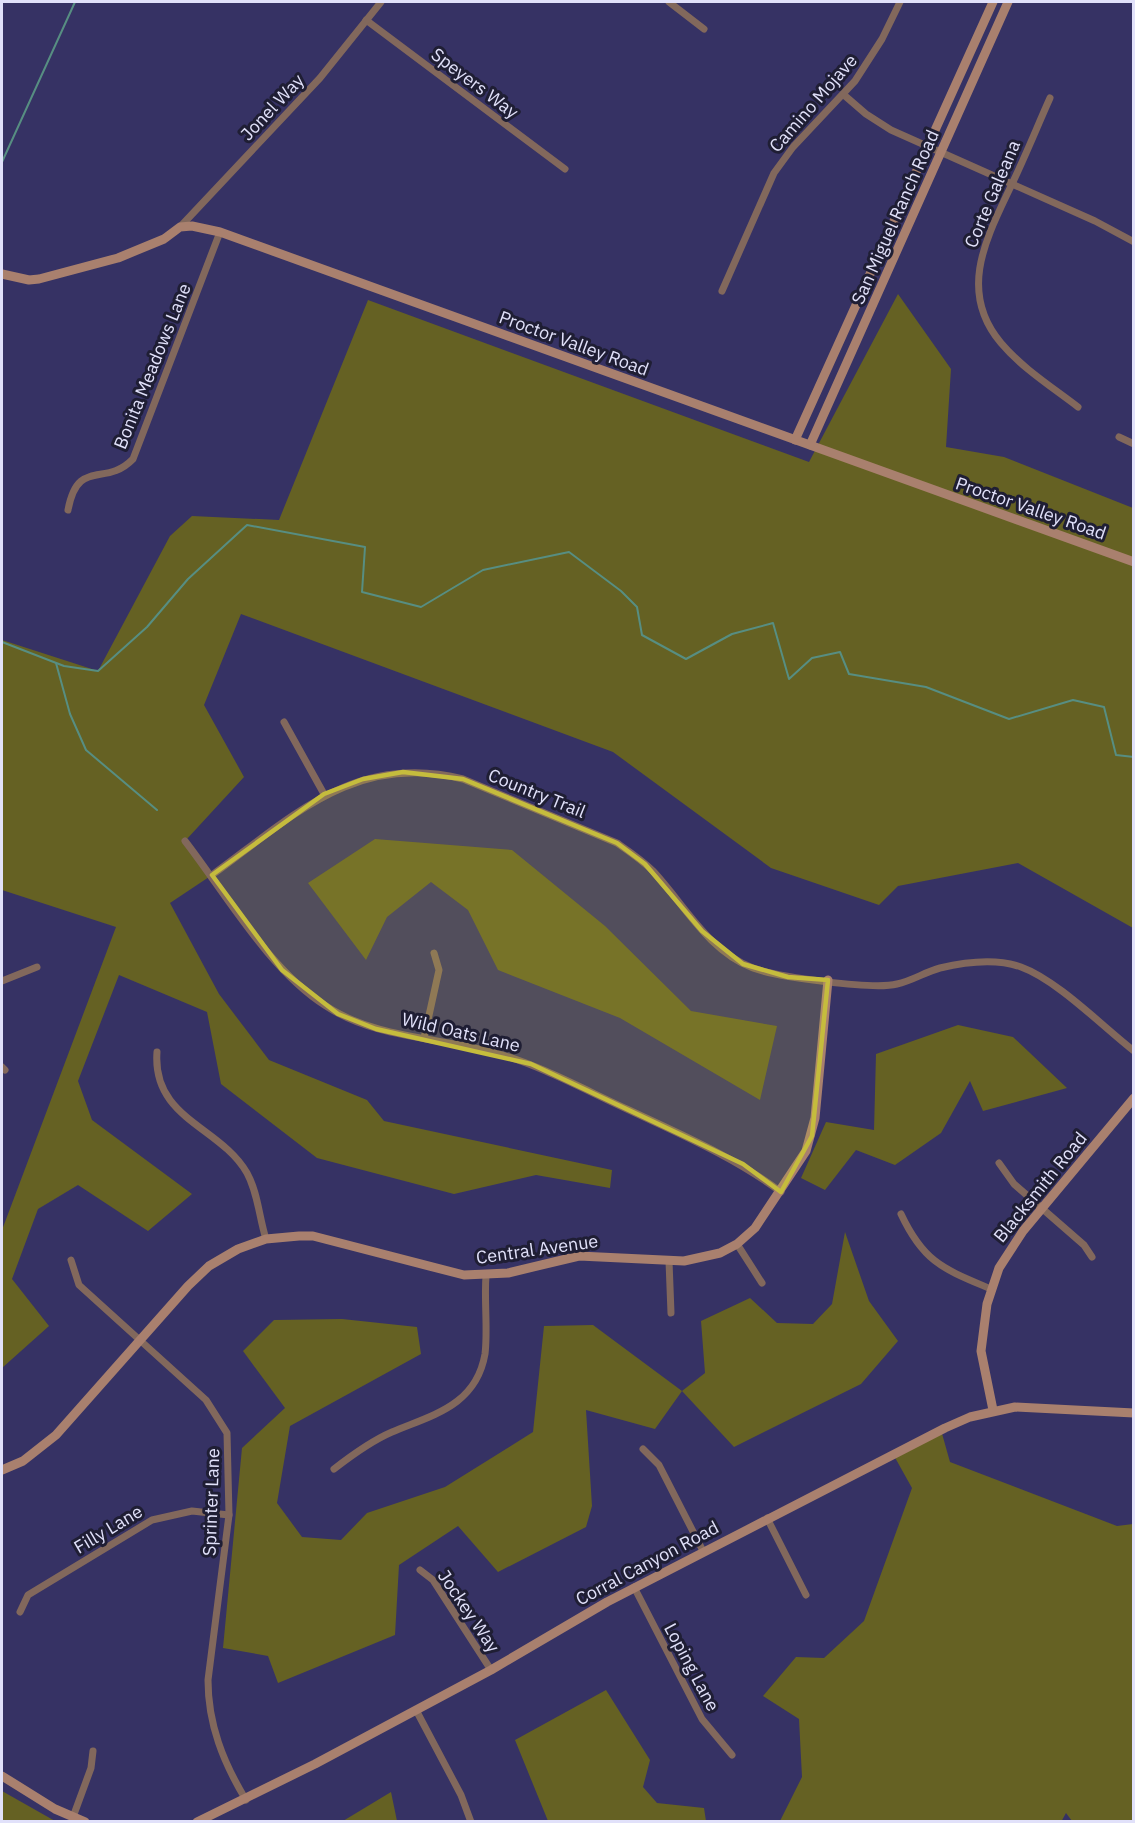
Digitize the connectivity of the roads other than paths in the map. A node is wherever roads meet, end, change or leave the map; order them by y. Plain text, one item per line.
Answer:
1 (381, 2) edge
2 (669, 2) edge
3 (900, 2) edge
4 (993, 2) edge
5 (1008, 2) edge
6 (366, 21) junction
7 (704, 29) dead end
8 (844, 95) junction
9 (1050, 98) dead end
10 (928, 147) junction
11 (942, 153) junction
12 (565, 169) dead end
13 (1011, 185) junction
14 (180, 227) junction
15 (220, 232) junction
16 (1134, 242) edge
17 (2, 273) edge
18 (722, 291) dead end
19 (1078, 407) dead end
20 (1119, 436) dead end
21 (795, 440) junction
22 (1134, 444) edge
23 (810, 445) junction
24 (68, 510) dead end
25 (1134, 562) edge
26 (284, 722) dead end
27 (324, 794) junction
28 (186, 840) dead end
29 (212, 875) junction
30 (434, 953) dead end
31 (37, 967) dead end
32 (828, 980) junction
33 (2, 981) edge
34 (424, 1038) junction
35 (1134, 1051) edge
36 (157, 1052) dead end
37 (1134, 1098) edge
38 (999, 1163) dead end
39 (780, 1192) junction
40 (1042, 1208) junction
41 (901, 1214) dead end
42 (266, 1239) junction
43 (737, 1244) junction
44 (1092, 1257) dead end
45 (71, 1260) dead end
46 (669, 1261) junction
47 (486, 1276) junction
48 (762, 1283) dead end
49 (991, 1289) junction
50 (671, 1313) dead end
51 (140, 1341) junction
52 (993, 1410) junction
53 (1134, 1413) edge
54 (643, 1449) dead end
55 (334, 1469) dead end
56 (2, 1470) edge
57 (229, 1515) junction
58 (767, 1518) junction
59 (703, 1551) junction
60 (420, 1570) dead end
61 (634, 1587) junction
62 (806, 1594) dead end
63 (20, 1612) dead end
64 (491, 1670) junction
65 (416, 1710) junction
66 (93, 1751) dead end
67 (732, 1755) dead end
68 (2, 1776) edge
69 (246, 1800) junction
70 (74, 1817) junction
71 (85, 1821) edge
72 (197, 1821) edge
73 (471, 1821) edge

1 - 6 street, Jonel Way
2 - 7 street
3 - 8 street, Camino Mojave
4 - 10 street, San Miguel Ranch Road
5 - 11 street, San Miguel Ranch Road
6 - 12 street, Speyers Way
6 - 14 street, Jonel Way
8 - 10 street
8 - 18 street, Camino Mojave
9 - 13 street, Corte Galeana
10 - 11 street
10 - 21 street, San Miguel Ranch Road
11 - 13 street
11 - 23 street, San Miguel Ranch Road
13 - 16 street
13 - 19 street, Corte Galeana
14 - 15 street, Proctor Valley Road
14 - 17 street
15 - 21 street, Proctor Valley Road
15 - 24 street, Bonita Meadows Lane
20 - 22 street
21 - 23 street, Proctor Valley Road
23 - 25 street, Proctor Valley Road
26 - 27 street
27 - 29 street, Country Trail
27 - 32 street, Country Trail
28 - 29 street, Wild Oats Lane
29 - 34 street, Wild Oats Lane
30 - 34 street
31 - 33 street
32 - 35 street, Country Trail
32 - 39 street, Central Avenue
34 - 39 street, Wild Oats Lane
36 - 42 street
37 - 40 street, Blacksmith Road
38 - 40 street
39 - 43 street, Central Avenue
40 - 44 street
40 - 49 street, Blacksmith Road
41 - 49 street
42 - 47 street, Central Avenue
42 - 51 street, Central Avenue
43 - 46 street, Central Avenue
43 - 48 street
45 - 51 street, Sprinter Lane
46 - 47 street, Central Avenue
46 - 50 street
47 - 55 street
49 - 52 street, Blacksmith Road
51 - 56 street, Central Avenue
51 - 57 street, Sprinter Lane
52 - 53 street, Corral Canyon Road
52 - 58 street, Corral Canyon Road
54 - 59 street
57 - 63 street, Filly Lane
57 - 69 street, Sprinter Lane
58 - 59 street, Corral Canyon Road
58 - 62 street
59 - 61 street, Corral Canyon Road
60 - 64 street, Jockey Way
61 - 64 street, Corral Canyon Road
61 - 67 street, Loping Lane
64 - 65 street, Corral Canyon Road
65 - 69 street, Corral Canyon Road
65 - 73 street
66 - 70 street
68 - 70 street
69 - 72 street, Corral Canyon Road
70 - 71 street

